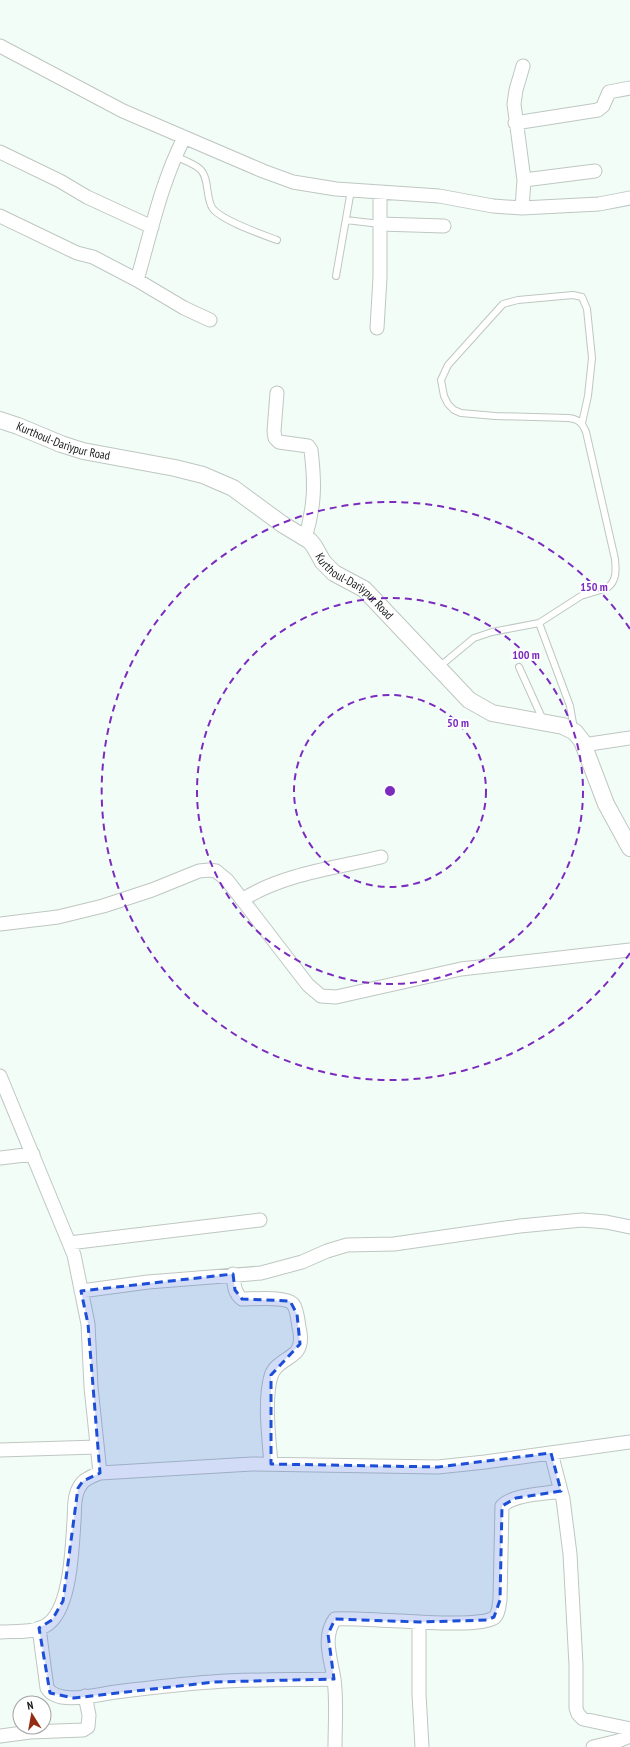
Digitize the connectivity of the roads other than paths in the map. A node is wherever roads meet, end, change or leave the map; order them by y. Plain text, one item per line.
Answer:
1 (0, 46) edge
2 (523, 66) dead end
3 (630, 88) edge
4 (515, 123) junction
5 (184, 138) junction
6 (0, 152) edge
7 (175, 156) junction
8 (595, 171) dead end
9 (524, 180) junction
10 (351, 190) junction
11 (380, 192) junction
12 (630, 198) edge
13 (522, 208) junction
14 (0, 216) edge
15 (346, 220) junction
16 (380, 224) junction
17 (444, 226) dead end
18 (152, 227) junction
19 (277, 240) dead end
20 (336, 276) dead end
21 (137, 280) junction
22 (210, 320) dead end
23 (377, 328) dead end
24 (277, 393) dead end
25 (0, 420) edge
26 (582, 423) junction
27 (305, 538) junction
28 (539, 623) junction
29 (519, 667) dead end
30 (437, 668) junction
31 (545, 723) junction
32 (630, 738) edge
33 (579, 739) junction
34 (630, 848) edge
35 (381, 857) dead end
36 (242, 900) junction
37 (0, 924) edge
38 (630, 950) edge
39 (0, 1076) edge
40 (33, 1154) junction
41 (0, 1158) edge
42 (260, 1220) dead end
43 (630, 1226) edge
44 (69, 1244) junction
45 (233, 1274) junction
46 (81, 1291) junction
47 (630, 1442) edge
48 (97, 1448) junction
49 (0, 1450) edge
50 (551, 1453) junction
51 (271, 1464) junction
52 (100, 1472) junction
53 (561, 1492) junction
54 (419, 1622) junction
55 (39, 1628) junction
56 (0, 1632) edge
57 (334, 1679) junction
58 (85, 1696) junction
59 (630, 1729) edge
60 (0, 1736) edge
61 (630, 1736) edge
62 (335, 1747) edge
63 (422, 1747) edge
64 (593, 1747) edge

1 - 5 street
2 - 4 street
3 - 4 street
4 - 9 street
5 - 7 street
5 - 10 street
6 - 18 street
7 - 18 street
7 - 19 lane
8 - 9 street
9 - 13 street
10 - 11 street
10 - 15 lane
11 - 13 street
11 - 16 street
12 - 13 street
14 - 21 street
15 - 16 lane
15 - 20 lane
16 - 17 street
16 - 23 street
18 - 21 street
21 - 22 street
24 - 27 street
25 - 27 street, Kurthoul-Dariypur Road
26 - 26 lane
26 - 28 lane
27 - 30 street, Kurthoul-Dariypur Road
28 - 30 lane
28 - 33 lane
29 - 31 lane
30 - 31 street, Kurthoul-Dariypur Road
31 - 33 street, Kurthoul-Dariypur Road
32 - 33 street
33 - 34 street
35 - 36 street
36 - 37 street
36 - 38 street
39 - 40 street
40 - 41 street
40 - 44 street
42 - 44 street
43 - 45 street
44 - 46 street
45 - 46 street
45 - 51 street
46 - 48 street
47 - 50 street
48 - 49 street
48 - 52 street
50 - 51 street
50 - 53 street
51 - 52 street
52 - 55 street
53 - 54 street
53 - 59 street
54 - 57 street
54 - 63 street
55 - 56 street
55 - 58 street
57 - 58 street
57 - 62 street
58 - 60 street
61 - 64 street

